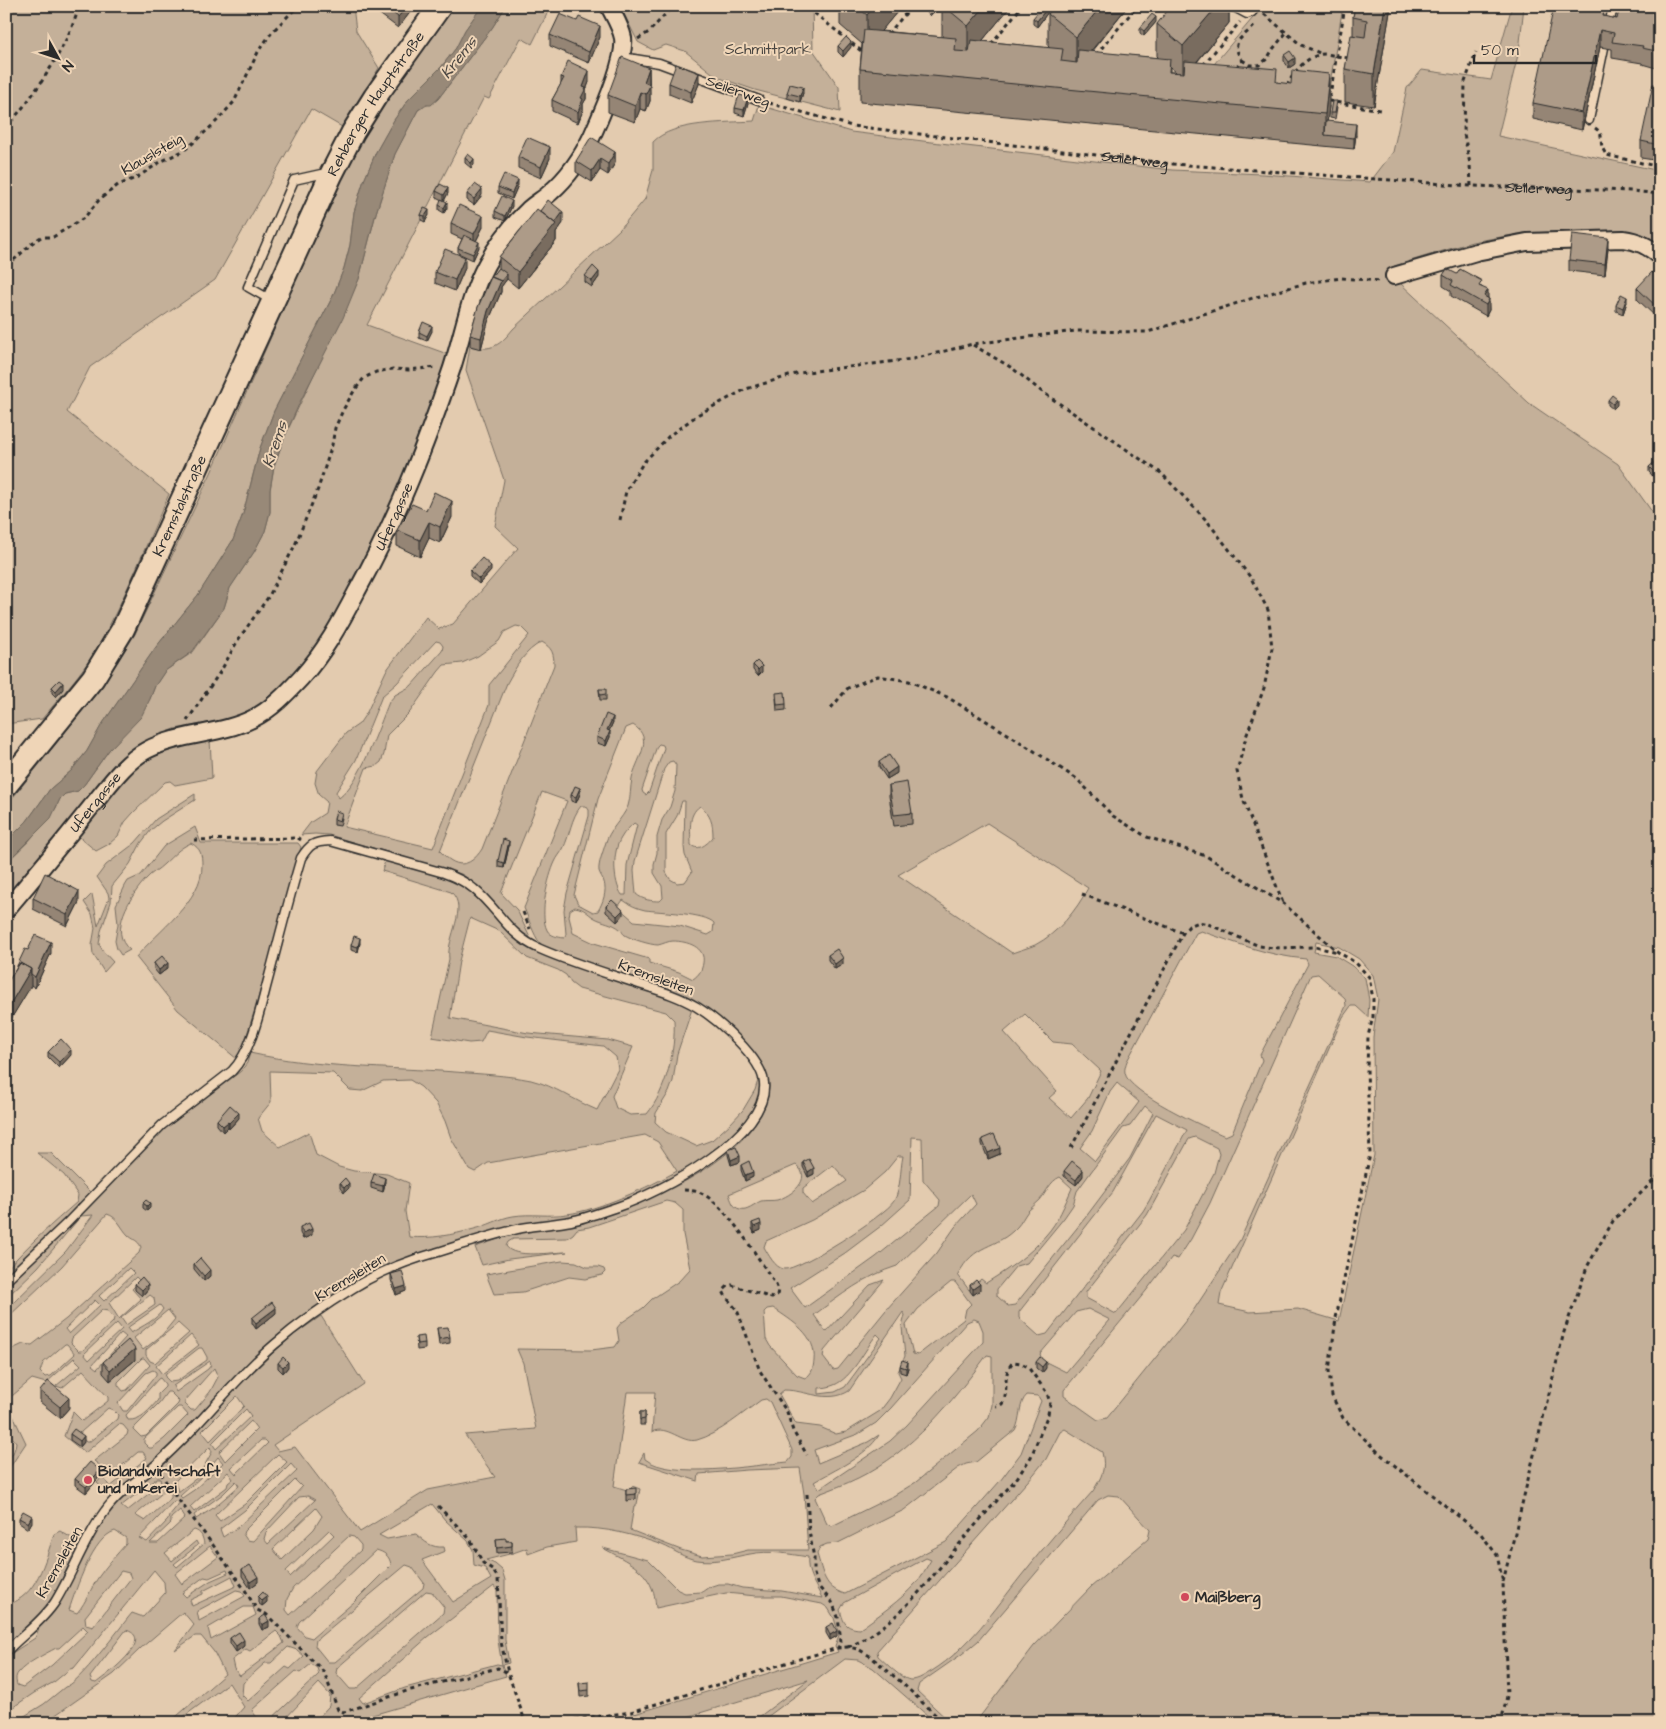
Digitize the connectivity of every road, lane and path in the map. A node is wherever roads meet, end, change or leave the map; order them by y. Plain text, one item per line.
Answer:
1 (79, 6) edge
2 (298, 6) edge
3 (440, 6) edge
4 (609, 6) edge
5 (673, 6) edge
6 (810, 6) edge
7 (912, 6) edge
8 (1022, 6) edge
9 (1137, 6) edge
10 (1232, 6) edge
11 (1345, 6) edge
12 (1613, 6) edge
13 (1257, 7) edge
14 (1247, 14) junction
15 (1264, 14) junction
16 (1286, 33) junction
17 (1608, 33) edge
18 (887, 36) edge
19 (990, 45) edge
20 (1604, 48) dead end
21 (1476, 52) dead end
22 (622, 53) junction
23 (1323, 54) junction
24 (1095, 56) edge
25 (1337, 56) junction
26 (869, 58) edge
27 (1354, 58) edge
28 (1242, 60) junction
29 (1201, 67) edge
30 (1230, 76) edge
31 (1285, 91) edge
32 (759, 100) joint
33 (1329, 102) junction
34 (1322, 103) edge
35 (1380, 110) dead end
36 (1589, 120) joint
37 (6, 127) edge
38 (1660, 167) edge
39 (331, 175) junction
40 (1471, 186) junction
41 (1660, 194) edge
42 (317, 204) joint
43 (1660, 256) edge
44 (6, 264) edge
45 (1394, 276) joint
46 (274, 302) junction
47 (973, 344) junction
48 (452, 367) junction
49 (620, 520) dead end
50 (831, 708) dead end
51 (174, 740) junction
52 (6, 785) edge
53 (194, 840) dead end
54 (308, 847) junction
55 (1082, 894) dead end
56 (1284, 904) junction
57 (6, 910) edge
58 (1183, 933) junction
59 (1338, 952) junction
60 (1070, 1148) dead end
61 (1660, 1174) edge
62 (666, 1186) junction
63 (6, 1281) edge
64 (996, 1406) dead end
65 (808, 1455) dead end
66 (156, 1465) junction
67 (807, 1494) dead end
68 (438, 1506) dead end
69 (1503, 1583) junction
70 (848, 1647) junction
71 (838, 1648) junction
72 (6, 1652) edge
73 (508, 1673) junction
74 (524, 1723) edge
75 (551, 1723) edge
76 (944, 1723) edge
77 (1501, 1723) edge

1 - 37 path
2 - 44 path, Klauslsteig
3 - 39 main road, Rehberger Hauptstraße
4 - 22 street
5 - 22 path
6 - 26 path
7 - 18 path
8 - 19 path
9 - 24 path
10 - 14 lane
11 - 25 path
12 - 17 lane
13 - 14 lane
13 - 15 path
14 - 29 path
15 - 16 path
15 - 28 path
16 - 23 path
16 - 28 path
20 - 36 lane
21 - 40 path
22 - 32 lane, Seilerweg
22 - 48 street, Ufergasse
23 - 25 path
23 - 31 path
25 - 27 path
25 - 33 path
28 - 30 path
32 - 40 path, Seilerweg
33 - 34 path
33 - 35 path
36 - 38 path
39 - 42 main road, Rehberger Hauptstraße
39 - 46 lane
40 - 41 path, Seilerweg
42 - 46 main road, Kremstalstraße
43 - 45 street
45 - 47 path
46 - 52 main road, Kremstalstraße
47 - 49 path
47 - 56 path
48 - 51 street, Ufergasse
48 - 51 path
50 - 56 path
51 - 57 street, Ufergasse
53 - 54 path
54 - 62 lane, Kremsleiten
54 - 63 lane
55 - 58 path
56 - 59 path
58 - 59 path
58 - 60 path
59 - 69 path
61 - 69 path
62 - 65 path
62 - 66 lane, Kremsleiten
64 - 70 path
66 - 72 lane, Kremsleiten
66 - 73 path
67 - 71 path
68 - 73 path
69 - 77 path
70 - 71 path
70 - 76 path
71 - 75 path
73 - 74 path

